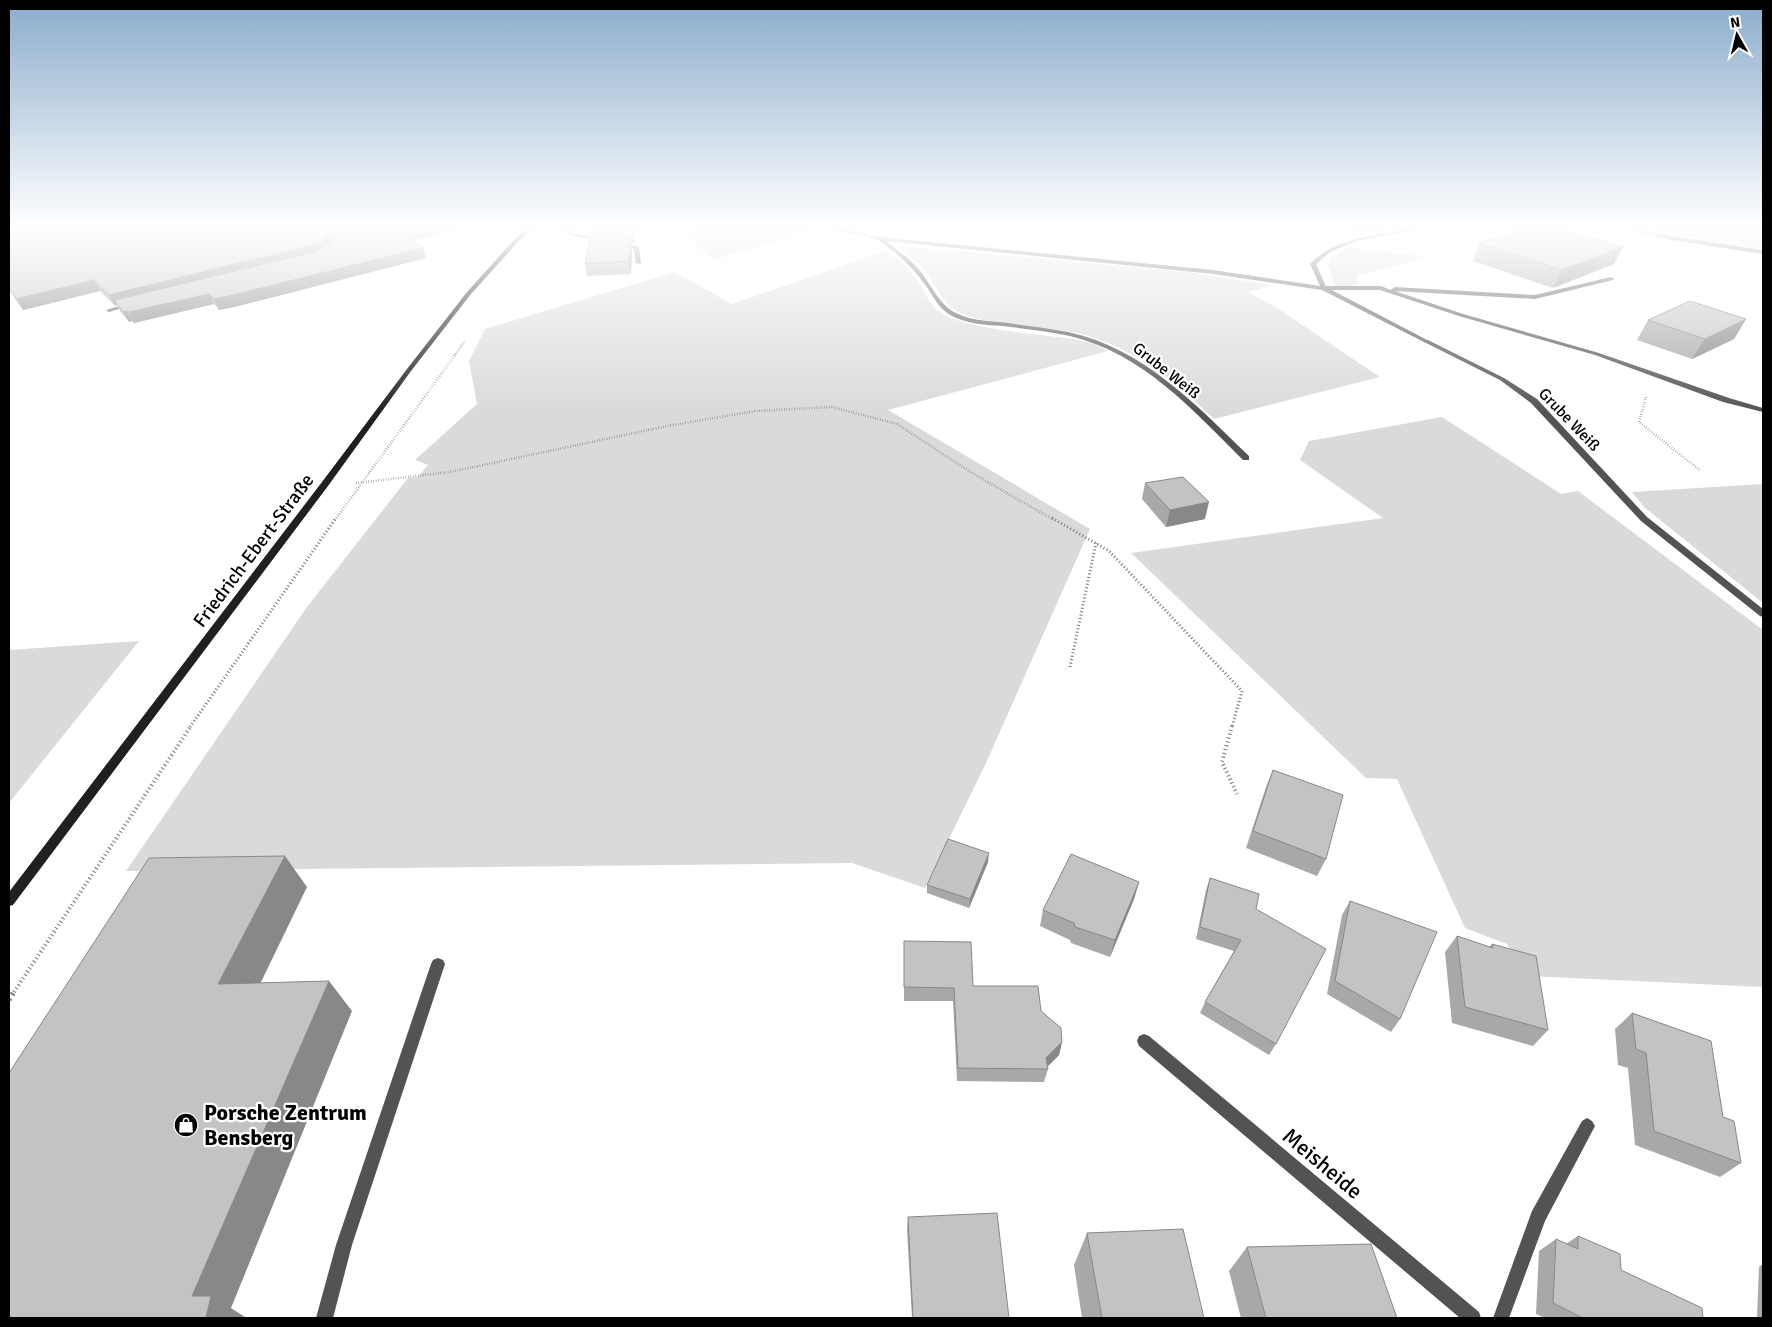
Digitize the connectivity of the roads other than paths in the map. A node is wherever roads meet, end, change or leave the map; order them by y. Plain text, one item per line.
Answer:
1 (473, 289) edge
2 (929, 289) edge
3 (1326, 289) edge
4 (1383, 289) edge
5 (1396, 289) edge
6 (1569, 289) edge
7 (136, 303) edge
8 (108, 310) edge
9 (1763, 410) edge
10 (1246, 458) dead end
11 (1763, 614) edge
12 (9, 901) edge
13 (438, 964) dead end
14 (1144, 1041) dead end
15 (1587, 1126) dead end
16 (324, 1318) edge
17 (1473, 1318) edge
18 (1500, 1318) edge

1 - 12 main road, Friedrich-Ebert-Straße
2 - 10 street, Grube Weiß
3 - 11 street, Grube Weiß
4 - 9 street, Grube Weiß
5 - 6 street
7 - 8 street
13 - 16 street
14 - 17 street, Meisheide
15 - 18 street

